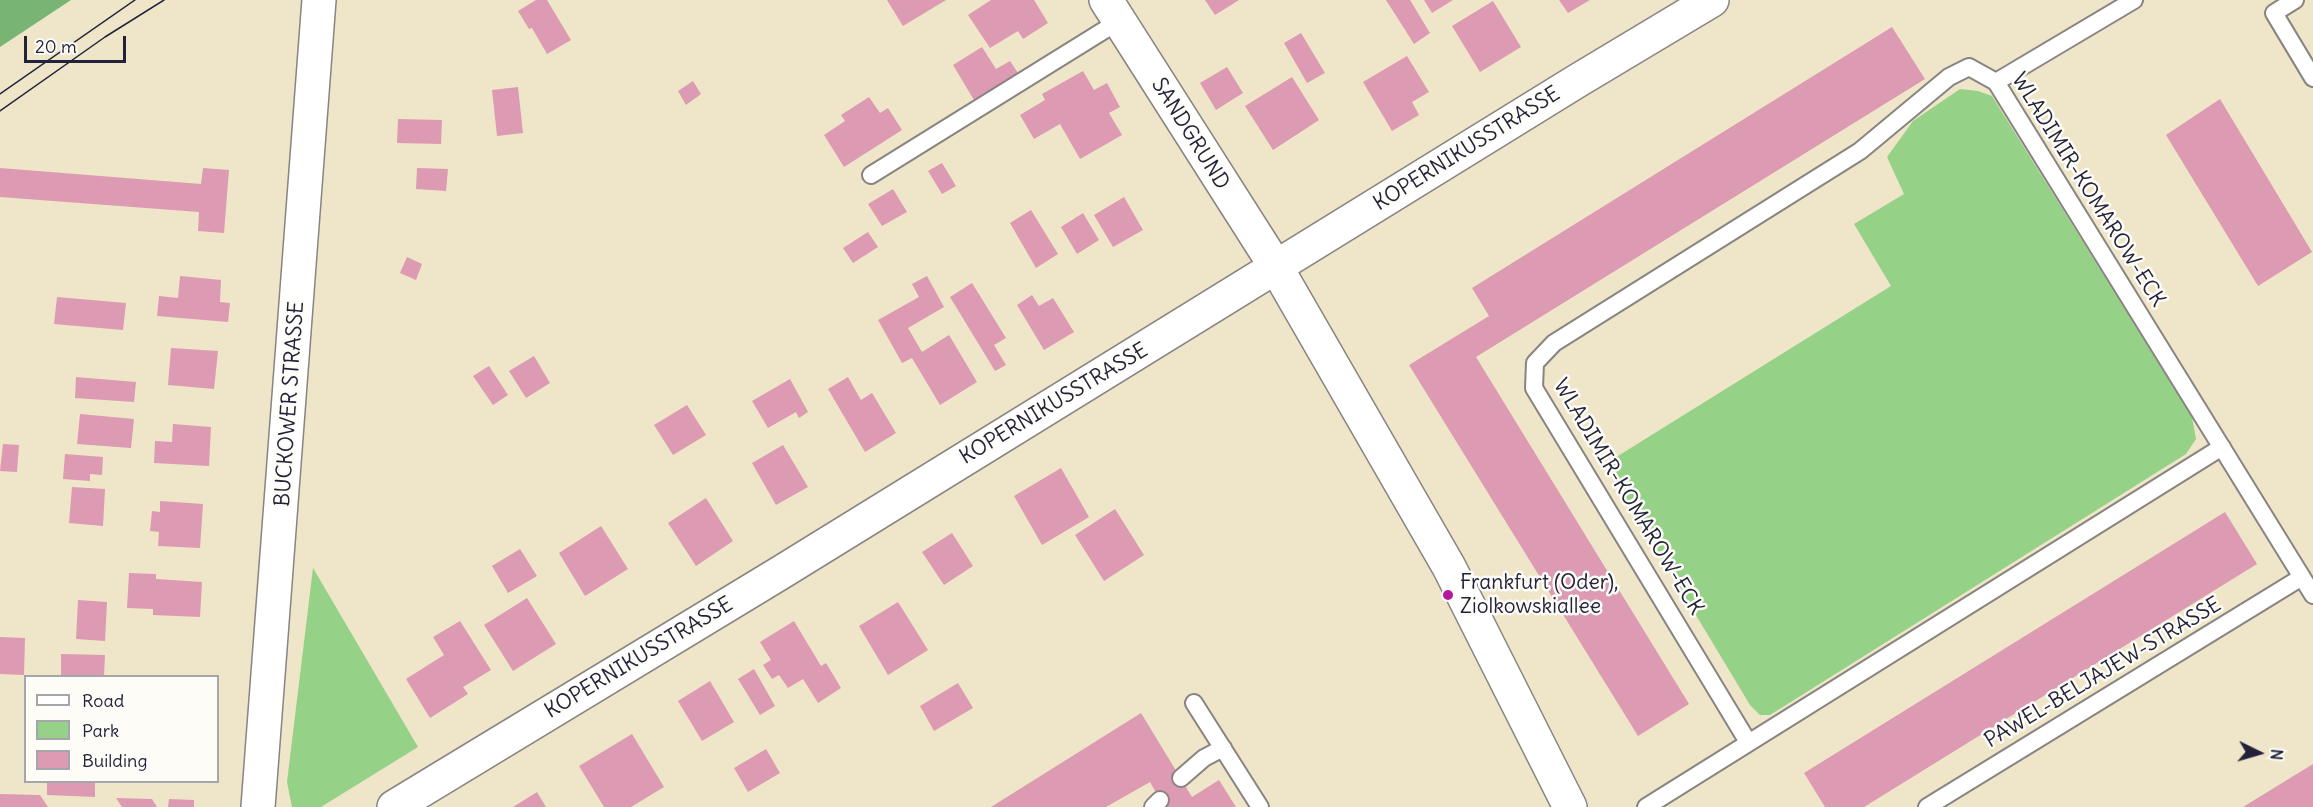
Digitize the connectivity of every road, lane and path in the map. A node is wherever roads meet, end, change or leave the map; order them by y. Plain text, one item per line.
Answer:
1 (319, 0) edge
2 (1712, 0) edge
3 (2134, 0) edge
4 (2295, 0) edge
5 (1112, 11) edge
6 (2313, 78) edge
7 (1996, 82) junction
8 (871, 175) dead end
9 (1276, 267) junction
10 (2222, 447) junction
11 (2302, 577) junction
12 (2313, 595) edge
13 (1194, 703) dead end
14 (1748, 742) junction
15 (1223, 747) junction
16 (1181, 778) dead end
17 (258, 807) edge
18 (394, 807) edge
19 (1260, 807) edge
20 (1570, 807) edge
21 (1646, 807) edge
22 (1927, 807) edge

1 - 17 street, BUCKOWER STRASSE
2 - 9 street, KOPERNIKUSSTRASSE
3 - 7 lane
4 - 6 lane
5 - 8 lane
5 - 9 street, SANDGRUND
7 - 10 lane, WLADIMIR-KOMAROW-ECK
7 - 14 lane, WLADIMIR-KOMAROW-ECK
9 - 18 street, KOPERNIKUSSTRASSE
9 - 20 street, SANDGRUND
10 - 11 lane
10 - 14 lane
11 - 12 lane
11 - 22 lane, PAWEL-BELJAJEW-STRASSE
13 - 15 lane
14 - 21 lane
15 - 16 lane
15 - 19 lane

